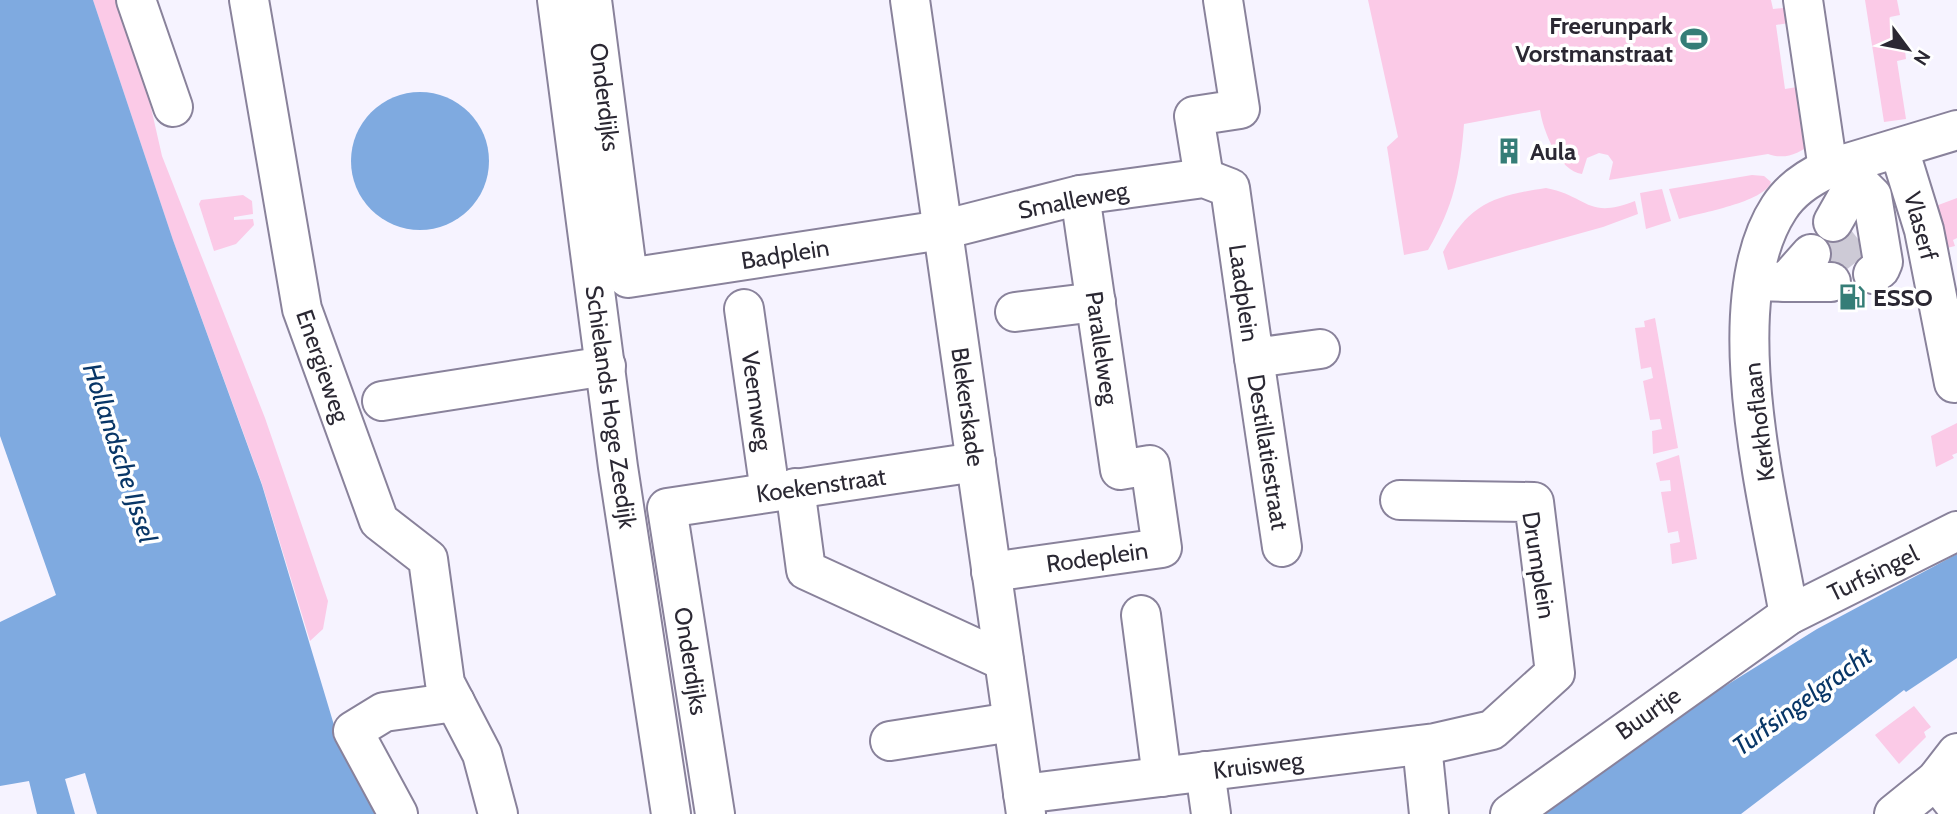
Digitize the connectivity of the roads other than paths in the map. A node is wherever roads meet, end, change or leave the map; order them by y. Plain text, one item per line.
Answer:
1 (136, 0) edge
2 (250, 0) edge
3 (557, 0) edge
4 (592, 0) edge
5 (910, 0) edge
6 (1223, 0) edge
7 (1803, 0) edge
8 (173, 107) dead end
9 (1957, 130) edge
10 (1899, 149) junction
11 (1843, 169) junction
12 (1204, 178) junction
13 (1080, 195) junction
14 (942, 229) junction
15 (1823, 266) tunnel mouth
16 (1873, 274) dead end
17 (628, 278) joint
18 (1770, 282) junction
19 (1948, 300) edge
20 (1096, 302) junction
21 (744, 309) dead end
22 (1015, 312) dead end
23 (1320, 349) dead end
24 (1254, 358) junction
25 (606, 366) junction
26 (1954, 383) dead end
27 (382, 401) dead end
28 (976, 462) junction
29 (1150, 466) joint
30 (782, 490) junction
31 (1400, 500) dead end
32 (667, 508) joint
33 (1957, 531) edge
34 (1282, 547) dead end
35 (991, 572) junction
36 (1141, 615) dead end
37 (1789, 615) junction
38 (1004, 661) junction
39 (454, 702) junction
40 (1013, 722) junction
41 (1492, 730) joint
42 (890, 741) dead end
43 (1422, 745) junction
44 (1205, 772) junction
45 (1162, 777) junction
46 (1950, 780) edge
47 (1024, 804) edge
48 (398, 814) edge
49 (498, 814) edge
50 (671, 814) edge
51 (715, 814) edge
52 (1211, 814) edge
53 (1429, 814) edge
54 (1510, 814) edge
55 (1894, 814) edge

1 - 8 street
2 - 39 street, Energieweg
3 - 25 street, Schielands Hoge Zeedijk
4 - 17 street, Onderdijks
5 - 14 street, Blekerskade
6 - 12 street
7 - 11 street
9 - 10 street, Kerkhoflaan
10 - 11 street, Kerkhoflaan
10 - 19 street, Vlaserf
11 - 16 street
11 - 18 street, Kerkhoflaan
12 - 13 street, Smalleweg
12 - 24 street, Laadplein
13 - 14 street, Smalleweg
13 - 20 street, Parallelweg
14 - 17 street, Badplein
14 - 28 street, Blekerskade
15 - 18 street
18 - 37 street, Kerkhoflaan
19 - 26 street, Vlaserf
20 - 22 street
20 - 29 street, Parallelweg
21 - 30 street, Veemweg
23 - 24 street, Laadplein
24 - 34 street, Destillatiestraat
25 - 27 street
25 - 50 street, Schielands Hoge Zeedijk
28 - 30 street, Koekenstraat
28 - 35 street, Blekerskade
29 - 35 street, Rodeplein
30 - 32 street, Koekenstraat
30 - 38 street, Veemweg
31 - 41 street, Drumplein
32 - 51 street, Onderdijks
33 - 37 street, Turfsingel
35 - 38 street, Blekerskade
36 - 45 street
37 - 54 street, Buurtje
38 - 40 street, Blekerskade
39 - 48 street
39 - 49 street, Energieweg
40 - 42 street
40 - 47 street, Blekerskade
41 - 43 street, Kruisweg
43 - 44 street, Kruisweg
43 - 53 street
44 - 45 street, Kruisweg
44 - 52 street
45 - 47 street, Kruisweg
46 - 55 street

